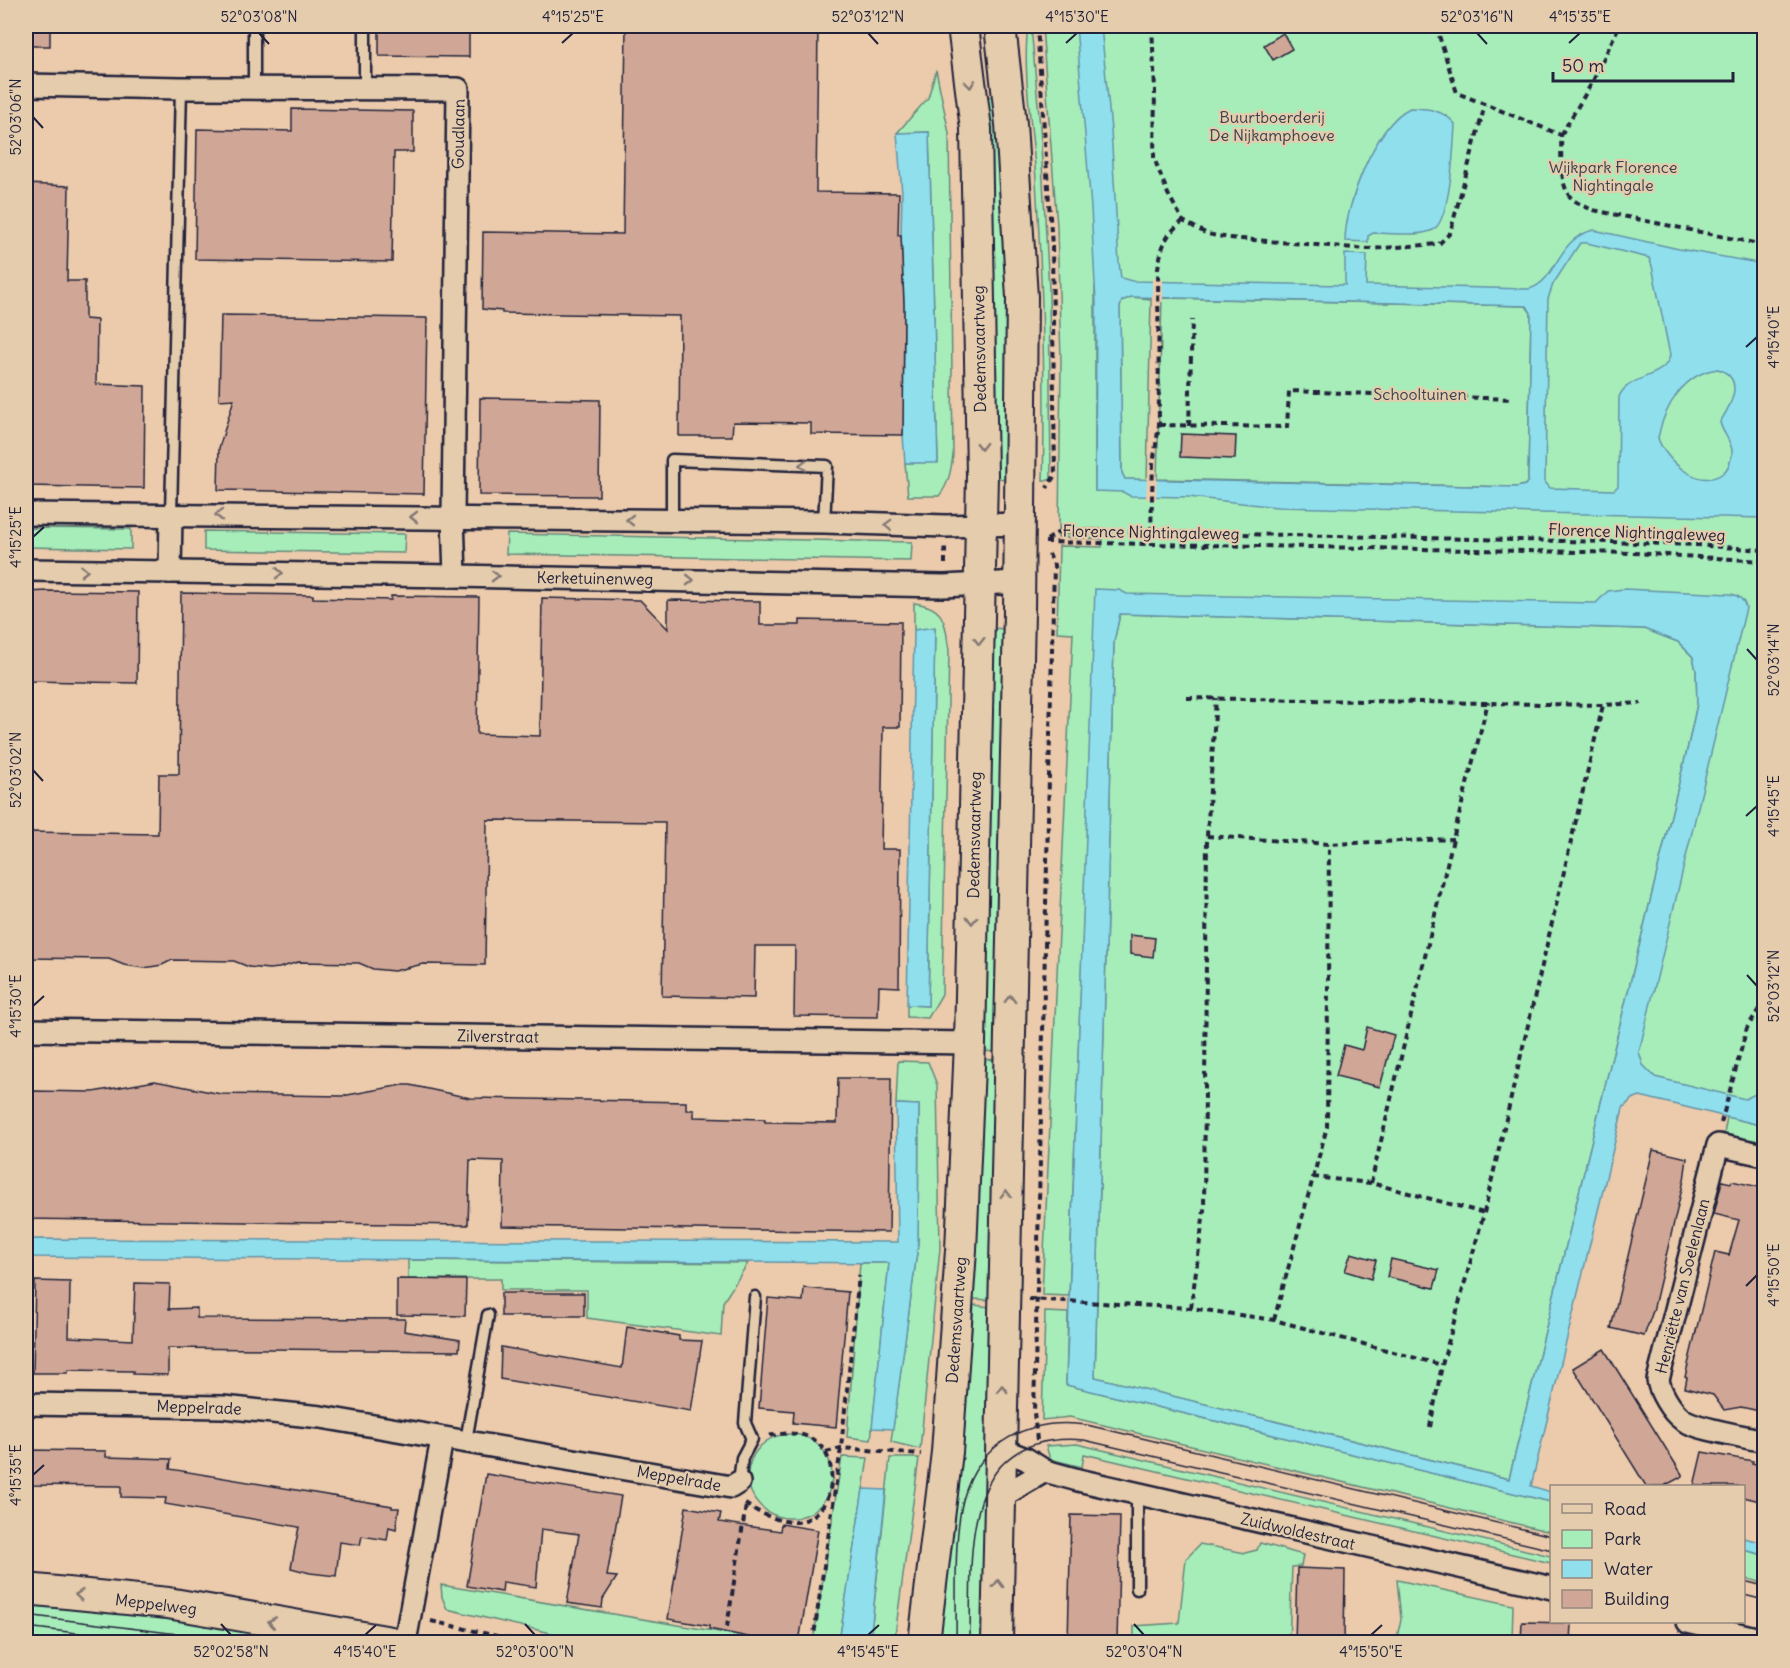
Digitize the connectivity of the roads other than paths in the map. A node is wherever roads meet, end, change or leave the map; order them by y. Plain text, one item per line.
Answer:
1 (254, 26) edge
2 (365, 26) edge
3 (963, 26) edge
4 (1000, 26) edge
5 (26, 85) edge
6 (181, 88) junction
7 (254, 88) junction
8 (365, 88) junction
9 (26, 514) edge
10 (171, 515) junction
11 (453, 517) junction
12 (672, 521) junction
13 (824, 522) junction
14 (1020, 524) junction
15 (982, 526) junction
16 (26, 570) edge
17 (170, 572) junction
18 (455, 576) junction
19 (1020, 582) junction
20 (980, 583) junction
21 (26, 1030) edge
22 (970, 1043) junction
23 (1764, 1155) edge
24 (754, 1297) dead end
25 (488, 1315) dead end
26 (26, 1404) edge
27 (442, 1439) junction
28 (466, 1441) junction
29 (1764, 1441) edge
30 (1000, 1449) junction
31 (1045, 1472) junction
32 (735, 1485) joint
33 (1137, 1494) junction
34 (999, 1498) junction
35 (1550, 1588) edge
36 (26, 1589) edge
37 (1137, 1589) dead end
38 (1693, 1623) edge
39 (1764, 1640) edge
40 (391, 1642) edge
41 (405, 1642) edge
42 (924, 1642) edge
43 (997, 1642) edge

1 - 7 lane
2 - 8 lane
3 -> 15 main road, Dedemsvaartweg
4 - 14 main road
5 - 6 street, Goudlaan
6 - 7 street, Goudlaan
6 - 10 lane
7 - 8 street, Goudlaan
8 - 11 street, Goudlaan
9 - 10 street
11 -> 10 street
10 - 17 street
12 -> 11 street
11 - 18 street, Goudlaan
12 - 13 street
13 -> 12 lane
15 -> 13 street
14 - 15 street
14 - 19 main road
15 - 20 main road, Dedemsvaartweg
16 -> 17 street, Kerketuinenweg
17 -> 18 street, Kerketuinenweg
18 -> 20 street, Kerketuinenweg
19 - 20 street, Kerketuinenweg
30 -> 19 main road
20 -> 22 main road, Dedemsvaartweg
21 - 22 street, Zilverstraat
22 - 42 main road, Dedemsvaartweg
23 - 29 street, Henriëtte van Soelenlaan
24 - 32 lane, Meppelrade
25 - 28 lane
26 - 27 street, Meppelrade
27 - 28 street, Meppelrade
27 - 41 street
28 - 32 street, Meppelrade
30 - 31 street, Zuidwoldestraat
30 - 34 main road
31 - 33 street, Zuidwoldestraat
31 - 34 street
33 - 35 street, Zuidwoldestraat
33 - 37 lane
43 -> 34 main road
40 -> 36 main road, Meppelweg
38 - 39 street

